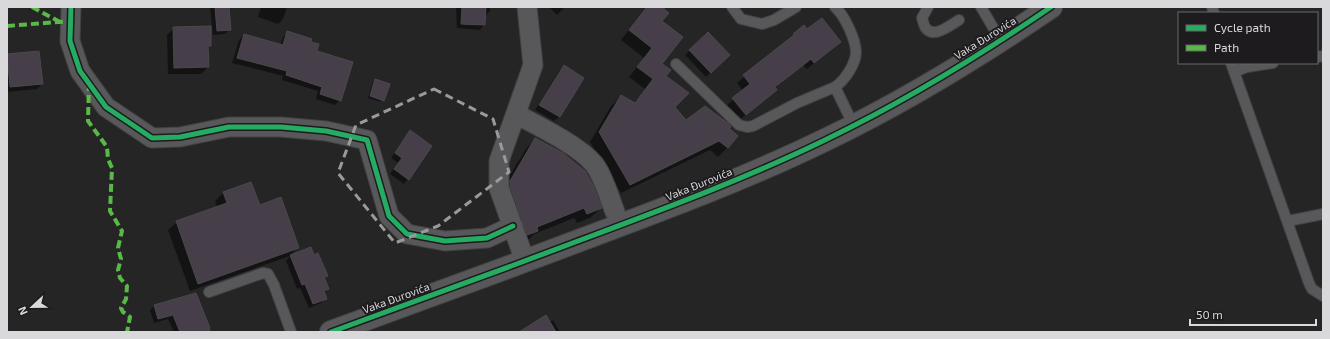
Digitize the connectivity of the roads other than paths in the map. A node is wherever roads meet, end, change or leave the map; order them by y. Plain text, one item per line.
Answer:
1 (71, 7) edge
2 (527, 7) edge
3 (732, 7) edge
4 (796, 7) edge
5 (835, 7) edge
6 (928, 7) edge
7 (981, 7) edge
8 (1051, 7) edge
9 (959, 20) dead end
10 (1001, 41) junction
11 (676, 64) dead end
12 (1267, 64) edge
13 (1233, 67) edge
14 (835, 87) junction
15 (516, 114) junction
16 (854, 126) junction
17 (615, 212) dead end
18 (1323, 214) edge
19 (1288, 221) junction
20 (513, 226) junction
21 (525, 261) junction
22 (209, 292) dead end
23 (1323, 296) edge
24 (291, 332) edge
25 (331, 332) edge

1 - 20 street
2 - 15 street
3 - 4 lane
5 - 14 lane
6 - 9 lane
7 - 10 lane
8 - 10 street, Vaka Đurovića
10 - 16 street, Vaka Đurovića
11 - 14 lane
12 - 13 lane
13 - 19 lane
14 - 16 lane
15 - 17 street
15 - 20 street
16 - 21 street, Vaka Đurovića
18 - 19 lane
19 - 23 lane
20 - 21 street
21 - 25 street, Vaka Đurovića
22 - 24 lane

